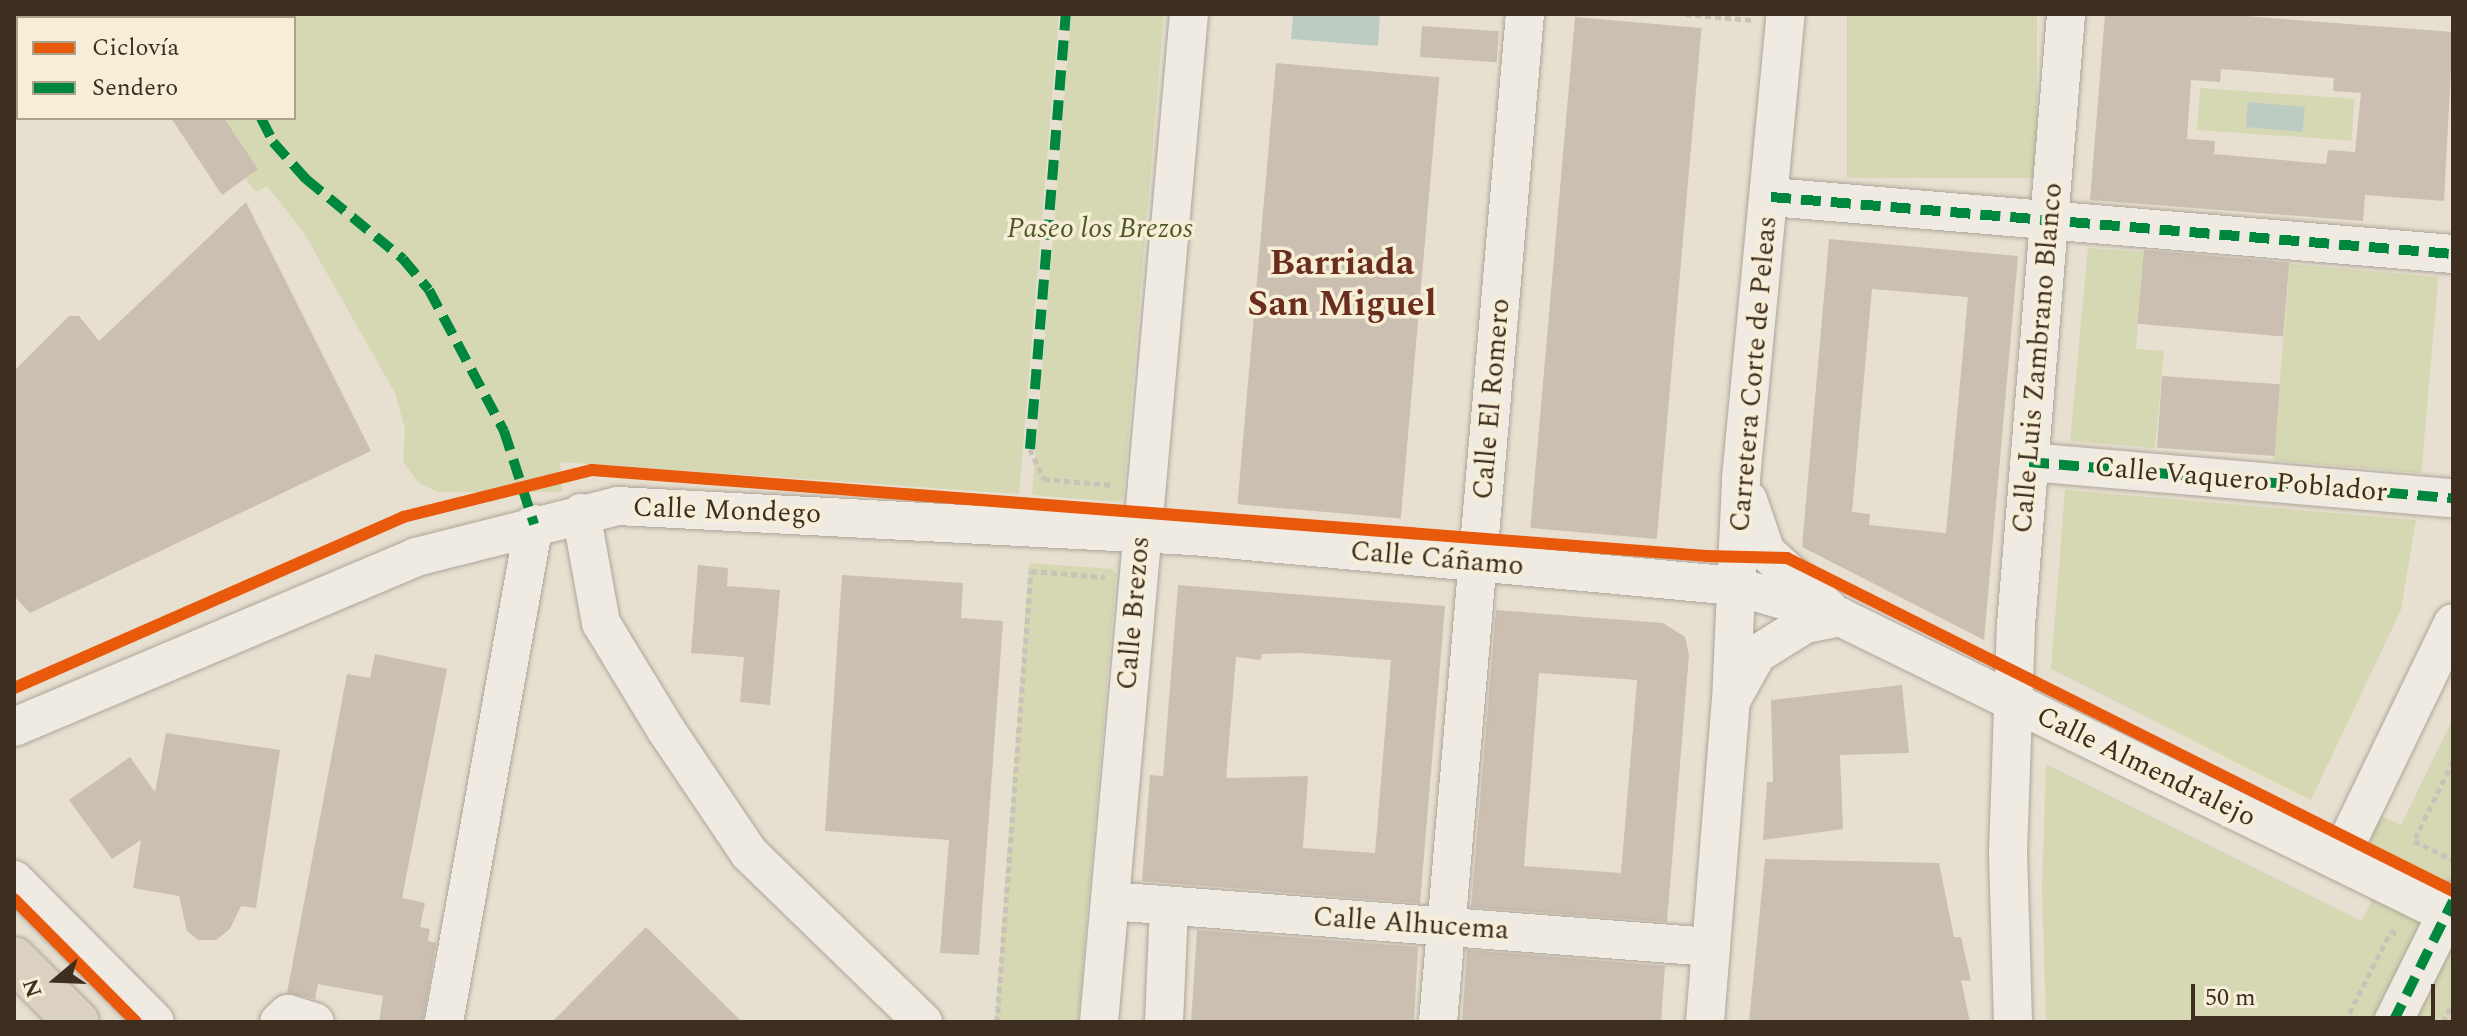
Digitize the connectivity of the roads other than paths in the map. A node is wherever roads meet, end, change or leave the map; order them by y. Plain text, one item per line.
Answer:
1 (1189, 14) edge
2 (1525, 14) edge
3 (2066, 14) edge
4 (1786, 18) edge
5 (1771, 197) junction
6 (2049, 220) junction
7 (2453, 254) edge
8 (2029, 462) junction
9 (1741, 478) junction
10 (2453, 498) edge
11 (581, 513) junction
12 (534, 524) junction
13 (1140, 533) junction
14 (1477, 564) junction
15 (1736, 576) junction
16 (1800, 586) junction
17 (1840, 617) junction
18 (2453, 623) edge
19 (1731, 701) junction
20 (2012, 701) junction
21 (14, 727) edge
22 (2338, 861) junction
23 (14, 880) edge
24 (1110, 901) junction
25 (1169, 906) junction
26 (2451, 911) edge
27 (1444, 927) junction
28 (1711, 947) junction
29 (14, 959) edge
30 (77, 1022) edge
31 (155, 1022) edge
32 (279, 1022) edge
33 (315, 1022) edge
34 (444, 1022) edge
35 (923, 1022) edge
36 (1099, 1022) edge
37 (1164, 1022) edge
38 (1438, 1022) edge
39 (1705, 1022) edge
40 (2013, 1022) edge
41 (2393, 1022) edge

1 - 13 street, Calle Brezos
2 - 14 street, Calle El Romero
3 - 6 street, Calle Luis Zambrano Blanco
4 - 5 street, Carretera Corte de Peleas
5 - 6 street
5 - 9 street, Carretera Corte de Peleas
6 - 7 street
6 - 8 street, Calle Luis Zambrano Blanco
8 - 10 street, Calle Vaquero Poblador
8 - 20 street, Calle Luis Zambrano Blanco
9 - 15 street, Carretera Corte de Peleas
9 - 16 street, Calle Almendralejo
11 - 12 street, Calle Mondego
11 - 13 street, Calle Mondego
11 - 35 street
12 - 21 street, Calle Mondego
12 - 34 street
13 - 14 street, Calle Cáñamo
13 - 24 street, Calle Brezos
14 - 15 street, Calle Cáñamo
14 - 27 street, Calle El Romero
15 - 16 street, Calle Almendralejo
15 - 17 street, Calle Almendralejo
15 - 19 street, Carretera Corte de Peleas
16 - 17 street, Calle Almendralejo
17 - 19 street
17 - 20 street, Calle Almendralejo
18 - 22 street
19 - 28 street, Carretera Corte de Peleas
20 - 22 street, Calle Almendralejo
20 - 40 street, Calle Luis Zambrano Blanco
22 - 26 street, Calle Almendralejo
23 - 31 street
24 - 25 street, Calle Alhucema
24 - 36 street, Calle Brezos
25 - 27 street, Calle Alhucema
25 - 37 street
26 - 41 street
27 - 28 street, Calle Alhucema
27 - 38 street, Calle El Romero
28 - 39 street, Carretera Corte de Peleas
29 - 30 highway
32 - 33 street

